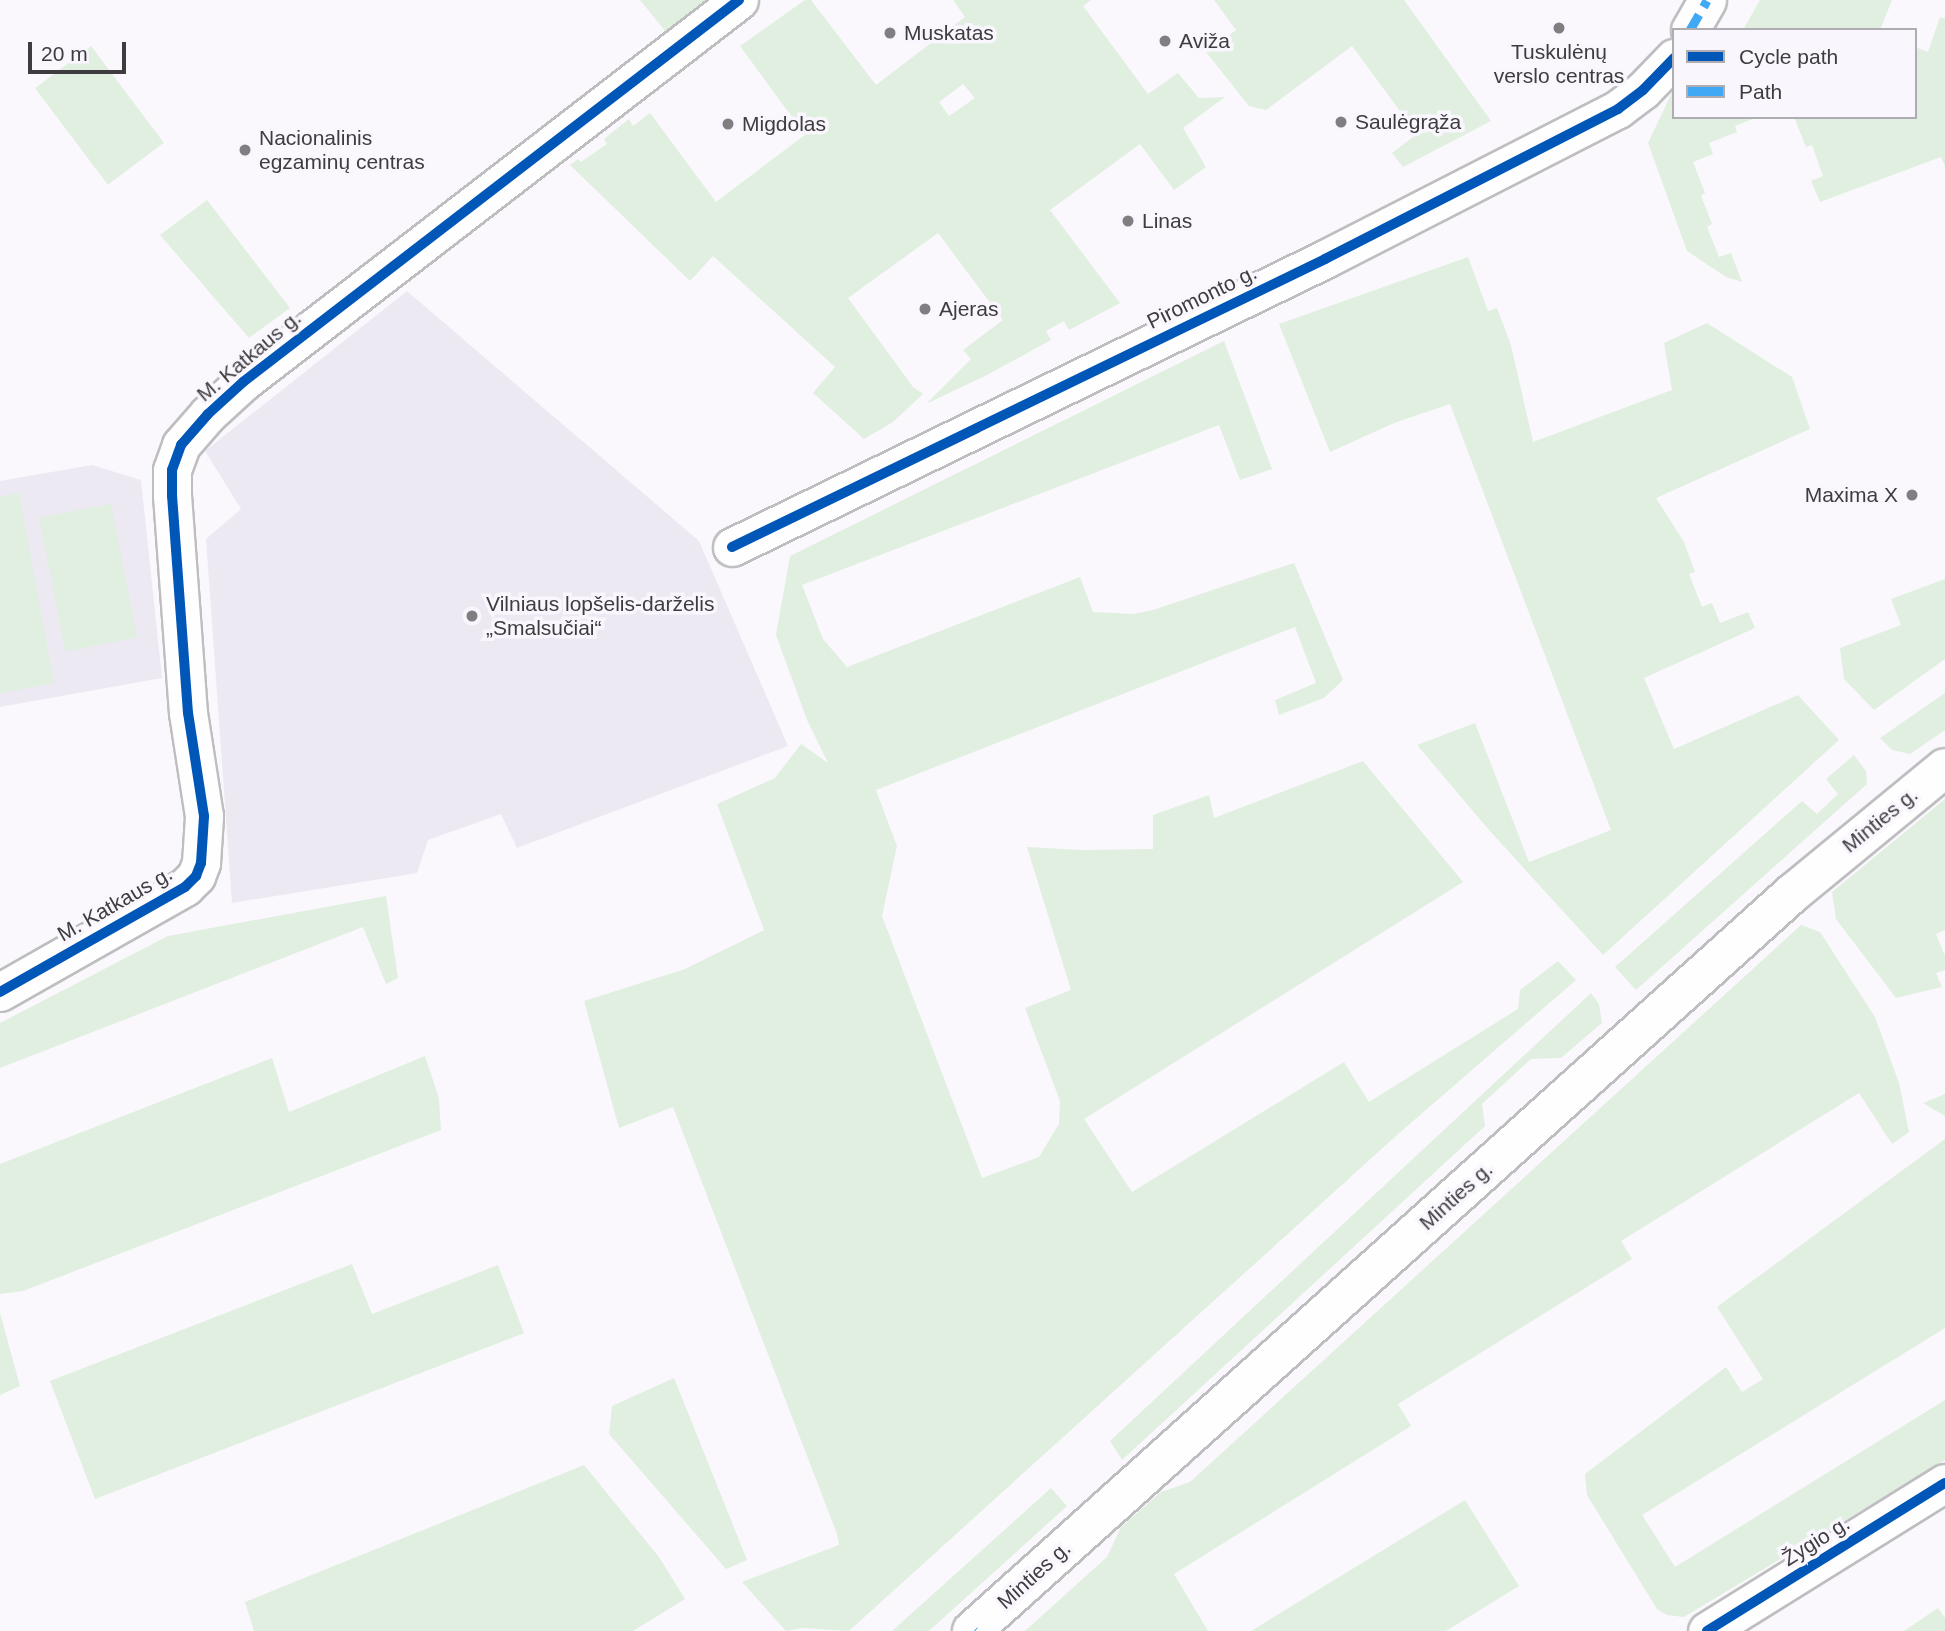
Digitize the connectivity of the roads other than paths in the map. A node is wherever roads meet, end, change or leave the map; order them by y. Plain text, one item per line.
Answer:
1 (739, 0) edge
2 (1707, 0) edge
3 (1691, 28) edge
4 (1672, 60) edge
5 (732, 547) dead end
6 (1945, 768) edge
7 (0, 992) edge
8 (1945, 1483) edge
9 (974, 1631) edge
10 (1707, 1631) edge

1 - 7 street, M. Katkaus g.
2 - 3 street
4 - 5 street, Piromonto g.
6 - 9 main road, Minties g.
8 - 10 street, Žygio g.

